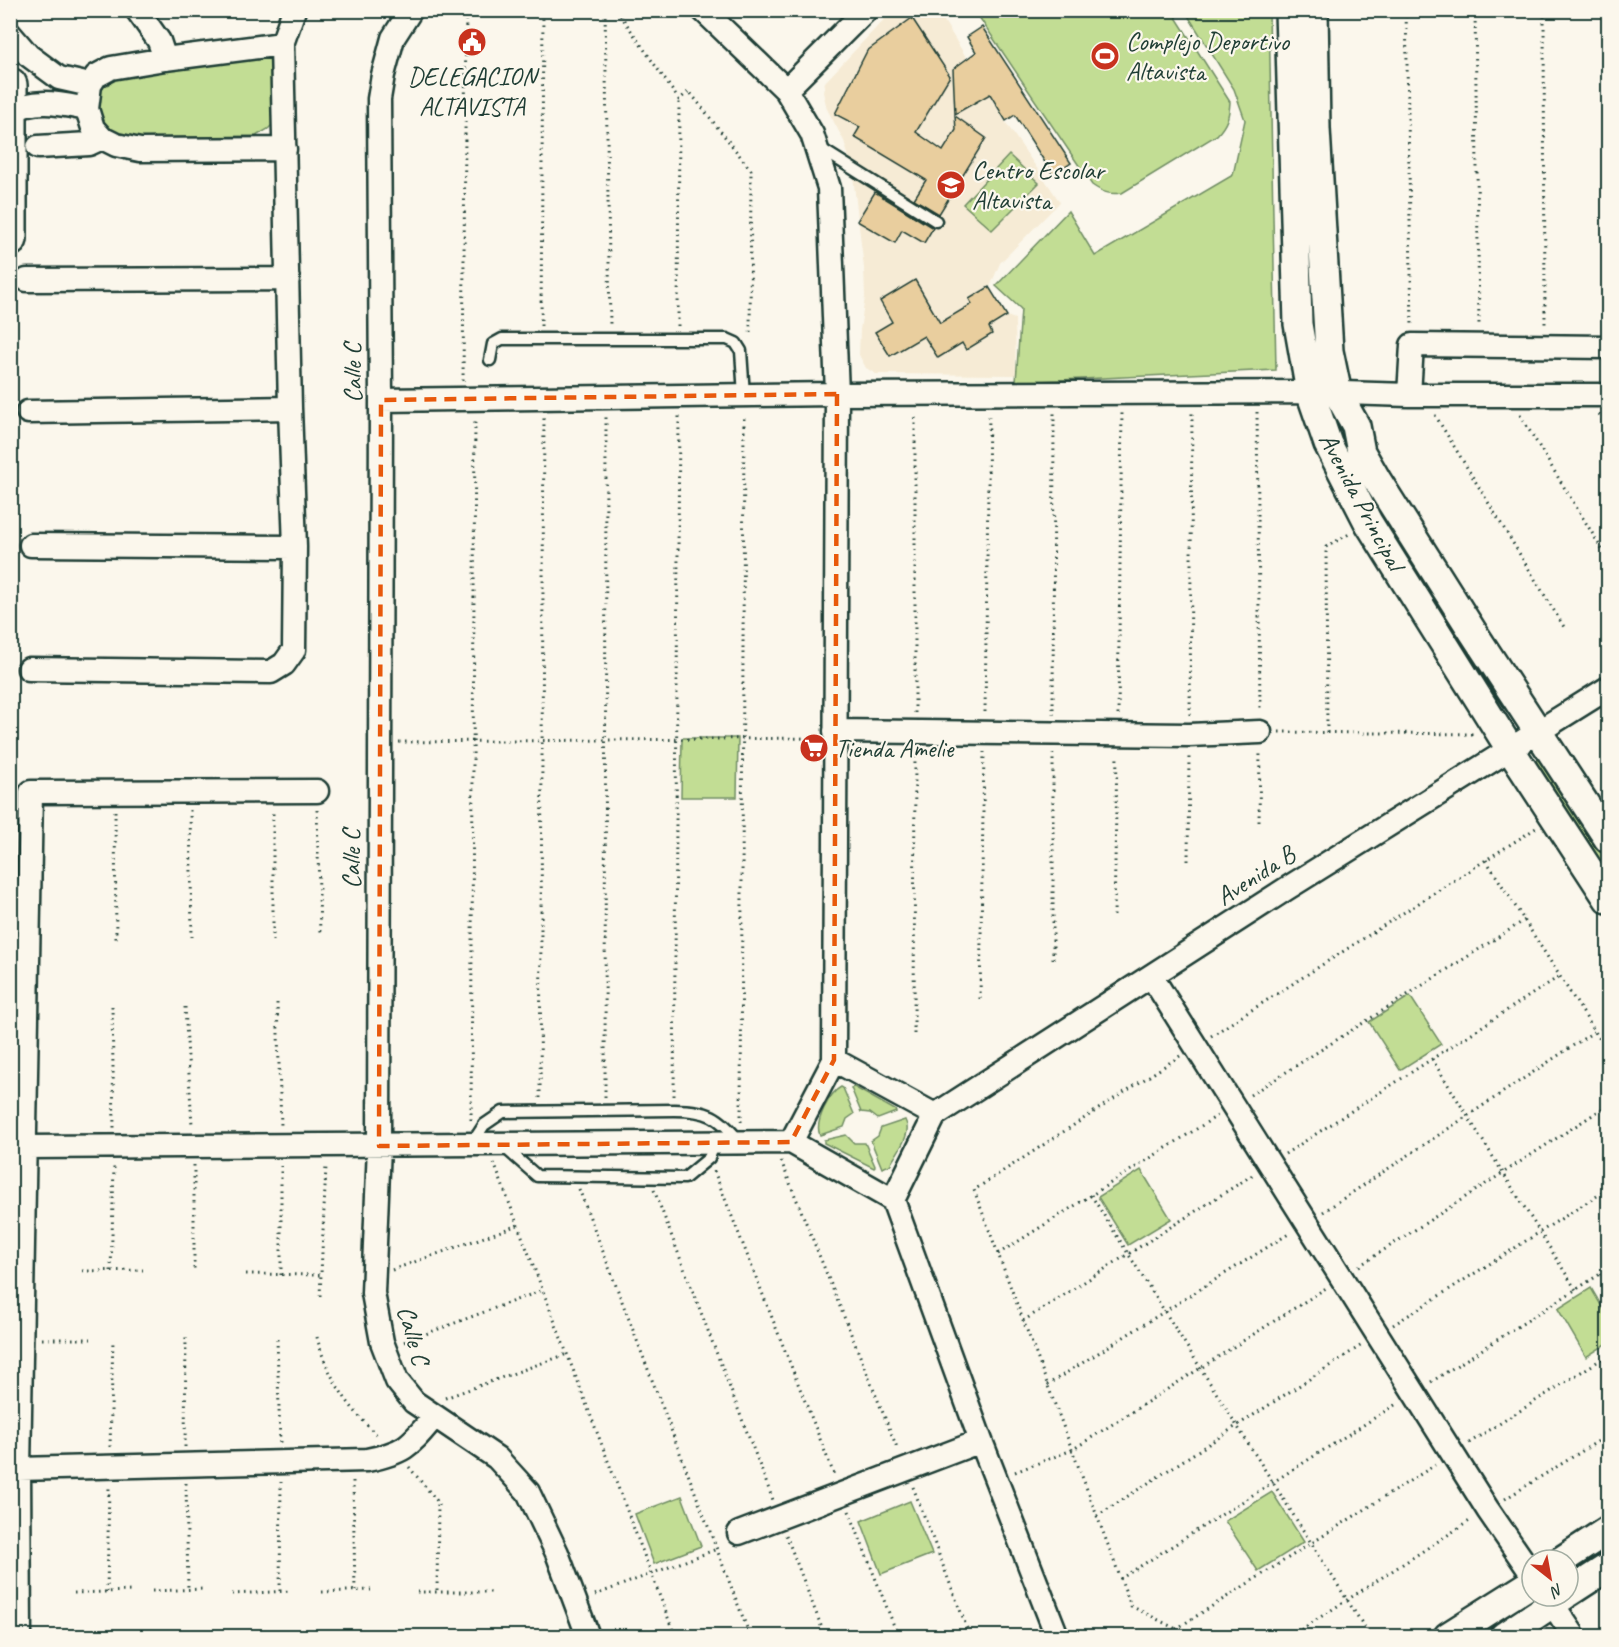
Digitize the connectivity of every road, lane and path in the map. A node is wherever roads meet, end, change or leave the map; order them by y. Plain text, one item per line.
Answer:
1 (137, 10) edge
2 (294, 10) edge
3 (411, 10) edge
4 (466, 10) edge
5 (543, 10) edge
6 (605, 10) edge
7 (617, 10) edge
8 (703, 10) edge
9 (866, 10) edge
10 (1289, 10) edge
11 (1314, 10) edge
12 (1406, 10) edge
13 (1475, 10) edge
14 (1544, 10) edge
15 (10, 34) edge
16 (282, 44) junction
17 (165, 59) junction
18 (90, 85) junction
19 (786, 90) junction
20 (11, 99) edge
21 (679, 100) junction
22 (87, 109) junction
23 (102, 138) junction
24 (815, 145) junction
25 (38, 147) dead end
26 (285, 149) junction
27 (936, 220) dead end
28 (10, 238) edge
29 (288, 279) junction
30 (27, 280) dead end
31 (541, 339) junction
32 (610, 339) junction
33 (678, 339) junction
34 (1412, 345) junction
35 (1480, 345) junction
36 (1545, 346) junction
37 (1608, 347) edge
38 (741, 351) junction
39 (489, 360) dead end
40 (1123, 392) junction
41 (1192, 392) junction
42 (1257, 392) junction
43 (1310, 392) junction
44 (989, 393) junction
45 (1054, 393) junction
46 (1338, 393) junction
47 (837, 394) junction
48 (744, 395) junction
49 (1416, 395) junction
50 (1507, 395) junction
51 (1608, 395) edge
52 (679, 396) junction
53 (606, 397) junction
54 (469, 398) junction
55 (544, 398) junction
56 (381, 400) junction
57 (290, 408) junction
58 (28, 412) dead end
59 (1368, 522) junction
60 (31, 545) dead end
61 (295, 547) junction
62 (1608, 559) edge
63 (1564, 627) dead end
64 (29, 669) dead end
65 (1608, 688) edge
66 (1540, 731) junction
67 (1260, 732) junction
68 (984, 733) junction
69 (1327, 733) junction
70 (835, 734) junction
71 (1053, 734) junction
72 (1117, 734) junction
73 (1190, 735) junction
74 (743, 738) junction
75 (677, 739) junction
76 (606, 740) junction
77 (473, 741) junction
78 (543, 741) junction
79 (1506, 742) junction
80 (380, 743) junction
81 (317, 791) joint
82 (115, 792) junction
83 (189, 792) junction
84 (273, 792) junction
85 (1555, 816) junction
86 (1260, 822) dead end
87 (1608, 839) edge
88 (1486, 860) junction
89 (1188, 861) dead end
90 (1608, 899) edge
91 (1114, 916) dead end
92 (1524, 920) junction
93 (320, 934) dead end
94 (192, 937) dead end
95 (116, 941) dead end
96 (273, 942) dead end
97 (1053, 959) dead end
98 (1560, 976) junction
99 (1152, 977) junction
100 (980, 999) dead end
101 (277, 1003) dead end
102 (112, 1006) dead end
103 (185, 1007) dead end
104 (1595, 1031) junction
105 (1196, 1046) junction
106 (1608, 1052) edge
107 (1432, 1059) junction
108 (834, 1060) junction
109 (1608, 1105) edge
110 (1233, 1106) junction
111 (674, 1110) junction
112 (605, 1111) junction
113 (540, 1112) junction
114 (935, 1115) junction
115 (1467, 1116) junction
116 (741, 1142) junction
117 (782, 1142) junction
118 (486, 1144) junction
119 (194, 1146) junction
120 (282, 1146) junction
121 (327, 1146) junction
122 (379, 1146) junction
123 (25, 1147) junction
124 (114, 1147) junction
125 (712, 1150) junction
126 (1270, 1164) junction
127 (1503, 1173) junction
128 (574, 1176) junction
129 (649, 1177) junction
130 (1608, 1189) edge
131 (1091, 1195) junction
132 (893, 1200) junction
133 (1307, 1222) junction
134 (518, 1225) junction
135 (1540, 1233) junction
136 (998, 1254) junction
137 (1128, 1254) junction
138 (1608, 1269) edge
139 (143, 1270) dead end
140 (82, 1271) dead end
141 (111, 1271) junction
142 (194, 1271) dead end
143 (246, 1274) dead end
144 (281, 1275) junction
145 (321, 1275) junction
146 (374, 1276) junction
147 (1341, 1278) junction
148 (543, 1290) junction
149 (1576, 1290) junction
150 (320, 1296) dead end
151 (1164, 1311) junction
152 (1023, 1321) junction
153 (1377, 1335) junction
154 (186, 1336) dead end
155 (317, 1337) dead end
156 (21, 1339) junction
157 (91, 1339) dead end
158 (277, 1339) dead end
159 (114, 1340) dead end
160 (385, 1350) junction
161 (567, 1354) junction
162 (1608, 1355) edge
163 (1200, 1368) junction
164 (1047, 1384) junction
165 (1414, 1393) junction
166 (428, 1411) junction
167 (1237, 1426) junction
168 (1608, 1435) edge
169 (981, 1441) junction
170 (1072, 1450) junction
171 (396, 1452) junction
172 (1452, 1454) junction
173 (353, 1460) junction
174 (281, 1462) junction
175 (185, 1464) junction
176 (109, 1466) junction
177 (19, 1469) junction
178 (906, 1470) junction
179 (996, 1479) junction
180 (1273, 1483) junction
181 (842, 1494) junction
182 (1488, 1510) junction
183 (1097, 1516) junction
184 (780, 1518) junction
185 (1608, 1530) edge
186 (739, 1533) dead end
187 (1311, 1543) junction
188 (1580, 1548) edge
189 (717, 1549) junction
190 (1520, 1557) edge
191 (1608, 1567) edge
192 (651, 1574) junction
193 (1120, 1579) junction
194 (1580, 1584) edge
195 (204, 1588) dead end
196 (188, 1589) junction
197 (371, 1590) dead end
198 (133, 1591) dead end
199 (152, 1591) dead end
200 (280, 1591) junction
201 (291, 1591) dead end
202 (355, 1591) junction
203 (1520, 1591) edge
204 (107, 1592) junction
205 (322, 1592) dead end
206 (417, 1592) dead end
207 (437, 1592) junction
208 (495, 1592) dead end
209 (74, 1593) dead end
210 (232, 1594) dead end
211 (1347, 1600) junction
212 (576, 1603) junction
213 (1543, 1608) edge
214 (1563, 1608) edge
215 (1176, 1629) junction
216 (20, 1636) edge
217 (588, 1636) edge
218 (675, 1636) edge
219 (750, 1636) edge
220 (825, 1636) edge
221 (898, 1636) edge
222 (970, 1636) edge
223 (1057, 1636) edge
224 (1190, 1636) edge
225 (1291, 1636) edge
226 (1370, 1636) edge
227 (1448, 1636) edge
228 (1504, 1636) edge
229 (1574, 1636) edge

1 - 17 street
2 - 16 street
3 - 56 street, Calle C
4 - 54 path
5 - 31 path
6 - 32 path
7 - 21 path
8 - 19 street
9 - 19 street
10 - 43 street, Avenida Principal
11 - 46 street, Avenida Principal
12 - 34 path
13 - 35 path
14 - 36 path
15 - 18 street
16 - 17 street
16 - 26 street
17 - 18 street
18 - 22 street
19 - 24 street
20 - 22 street
20 - 28 highway
21 - 33 path
21 - 38 path
22 - 23 street
23 - 25 street
23 - 26 street
24 - 27 lane
24 - 47 street
26 - 29 street
29 - 30 street
29 - 57 street
31 - 32 lane
31 - 39 lane
32 - 33 lane
33 - 38 lane
34 - 35 street
34 - 49 street
35 - 36 street
36 - 37 street
38 - 48 lane
40 - 41 street
40 - 45 street
40 - 72 path
41 - 42 street
41 - 73 path
42 - 43 street
42 - 67 path
43 - 46 street
43 - 59 street, Avenida Principal
44 - 45 street
44 - 47 street
44 - 68 path
45 - 71 path
46 - 49 street
46 - 66 street, Avenida Principal
47 - 48 street
47 - 70 street
48 - 52 street
48 - 74 path
49 - 50 street
49 - 63 path
50 - 51 street
50 - 62 path
52 - 53 street
52 - 75 path
53 - 55 street
53 - 76 path
54 - 55 street
54 - 56 street
54 - 77 path
55 - 78 path
56 - 80 street, Calle C
57 - 58 street
57 - 61 street
59 - 69 path
59 - 79 street, Avenida Principal
60 - 61 street
61 - 64 street
65 - 66 street, Avenida B
66 - 79 street, Avenida B
66 - 87 street, Avenida Principal
67 - 69 path
67 - 73 street
67 - 86 path
68 - 70 street
68 - 71 street
68 - 100 path
69 - 79 path
70 - 74 path
70 - 108 street
71 - 72 street
71 - 97 path
72 - 73 street
72 - 91 path
73 - 89 path
74 - 75 path
74 - 116 path
75 - 76 path
75 - 111 path
76 - 78 path
76 - 112 path
77 - 78 path
77 - 80 path
77 - 118 path
78 - 113 path
79 - 85 street, Avenida Principal
79 - 99 street, Avenida B
80 - 122 street, Calle C
81 - 84 street
81 - 93 path
82 - 83 street
82 - 95 path
82 - 123 street
83 - 84 street
83 - 94 path
84 - 96 path
85 - 88 path
85 - 90 street, Avenida Principal
88 - 92 path
88 - 105 path
92 - 98 path
92 - 110 path
98 - 104 path
98 - 107 path
99 - 105 street
99 - 114 street, Avenida B
101 - 120 path
102 - 124 path
103 - 119 path
104 - 106 path
104 - 115 path
105 - 110 street
105 - 136 path
107 - 115 path
107 - 126 path
108 - 114 street
108 - 117 street
109 - 127 path
110 - 126 street
110 - 131 path
111 - 112 lane
111 - 116 lane
112 - 113 lane
113 - 118 lane
114 - 132 street
115 - 127 path
115 - 133 path
116 - 117 street
116 - 125 street
117 - 132 street
117 - 178 path
118 - 122 street
118 - 125 street
118 - 128 lane
118 - 134 path
119 - 120 street
119 - 124 street
119 - 142 path
120 - 121 street
120 - 144 path
121 - 122 street
121 - 145 path
122 - 146 street, Calle C
123 - 124 street
123 - 156 street
124 - 141 path
125 - 129 lane
125 - 181 path
126 - 133 street
126 - 137 path
127 - 135 path
127 - 147 path
128 - 129 lane
128 - 189 path
129 - 184 path
130 - 135 path
131 - 136 path
131 - 137 path
132 - 169 street
133 - 147 street
133 - 151 path
134 - 146 path
134 - 148 path
135 - 149 path
135 - 153 path
136 - 152 path
137 - 151 path
137 - 152 path
138 - 149 path
139 - 141 path
140 - 141 path
143 - 144 path
144 - 145 path
145 - 150 path
146 - 160 street, Calle C
147 - 153 street
147 - 163 path
148 - 160 path
148 - 161 path
149 - 165 path
151 - 163 path
151 - 164 path
152 - 164 path
153 - 165 street
153 - 167 path
154 - 175 path
155 - 171 path
156 - 157 path
156 - 177 street
158 - 174 path
159 - 176 path
160 - 166 street, Calle C
161 - 166 path
161 - 192 path
162 - 172 path
163 - 167 path
163 - 170 path
164 - 170 path
165 - 172 street
165 - 180 path
166 - 171 street
166 - 212 street, Calle C
167 - 180 path
167 - 183 path
168 - 182 path
169 - 178 street
169 - 179 street
170 - 179 path
170 - 183 path
171 - 173 street
171 - 207 path
172 - 182 street
172 - 187 path
173 - 174 street
173 - 202 path
174 - 175 street
174 - 200 path
175 - 176 street
175 - 196 path
176 - 177 street
176 - 204 path
177 - 216 street
178 - 181 street
178 - 222 path
179 - 223 street
180 - 187 path
180 - 193 path
181 - 184 street
181 - 221 path
182 - 190 street
182 - 211 path
183 - 193 path
184 - 186 street
184 - 220 path
185 - 188 street
187 - 211 path
187 - 215 path
189 - 192 path
189 - 219 path
191 - 194 street
192 - 212 path
192 - 218 path
193 - 215 path
195 - 196 path
196 - 199 path
197 - 202 path
198 - 204 path
200 - 201 path
200 - 210 path
202 - 205 path
203 - 227 street
204 - 209 path
206 - 207 path
207 - 208 path
211 - 225 path
211 - 226 path
212 - 217 street, Calle C
213 - 228 street
214 - 229 street
215 - 224 path

